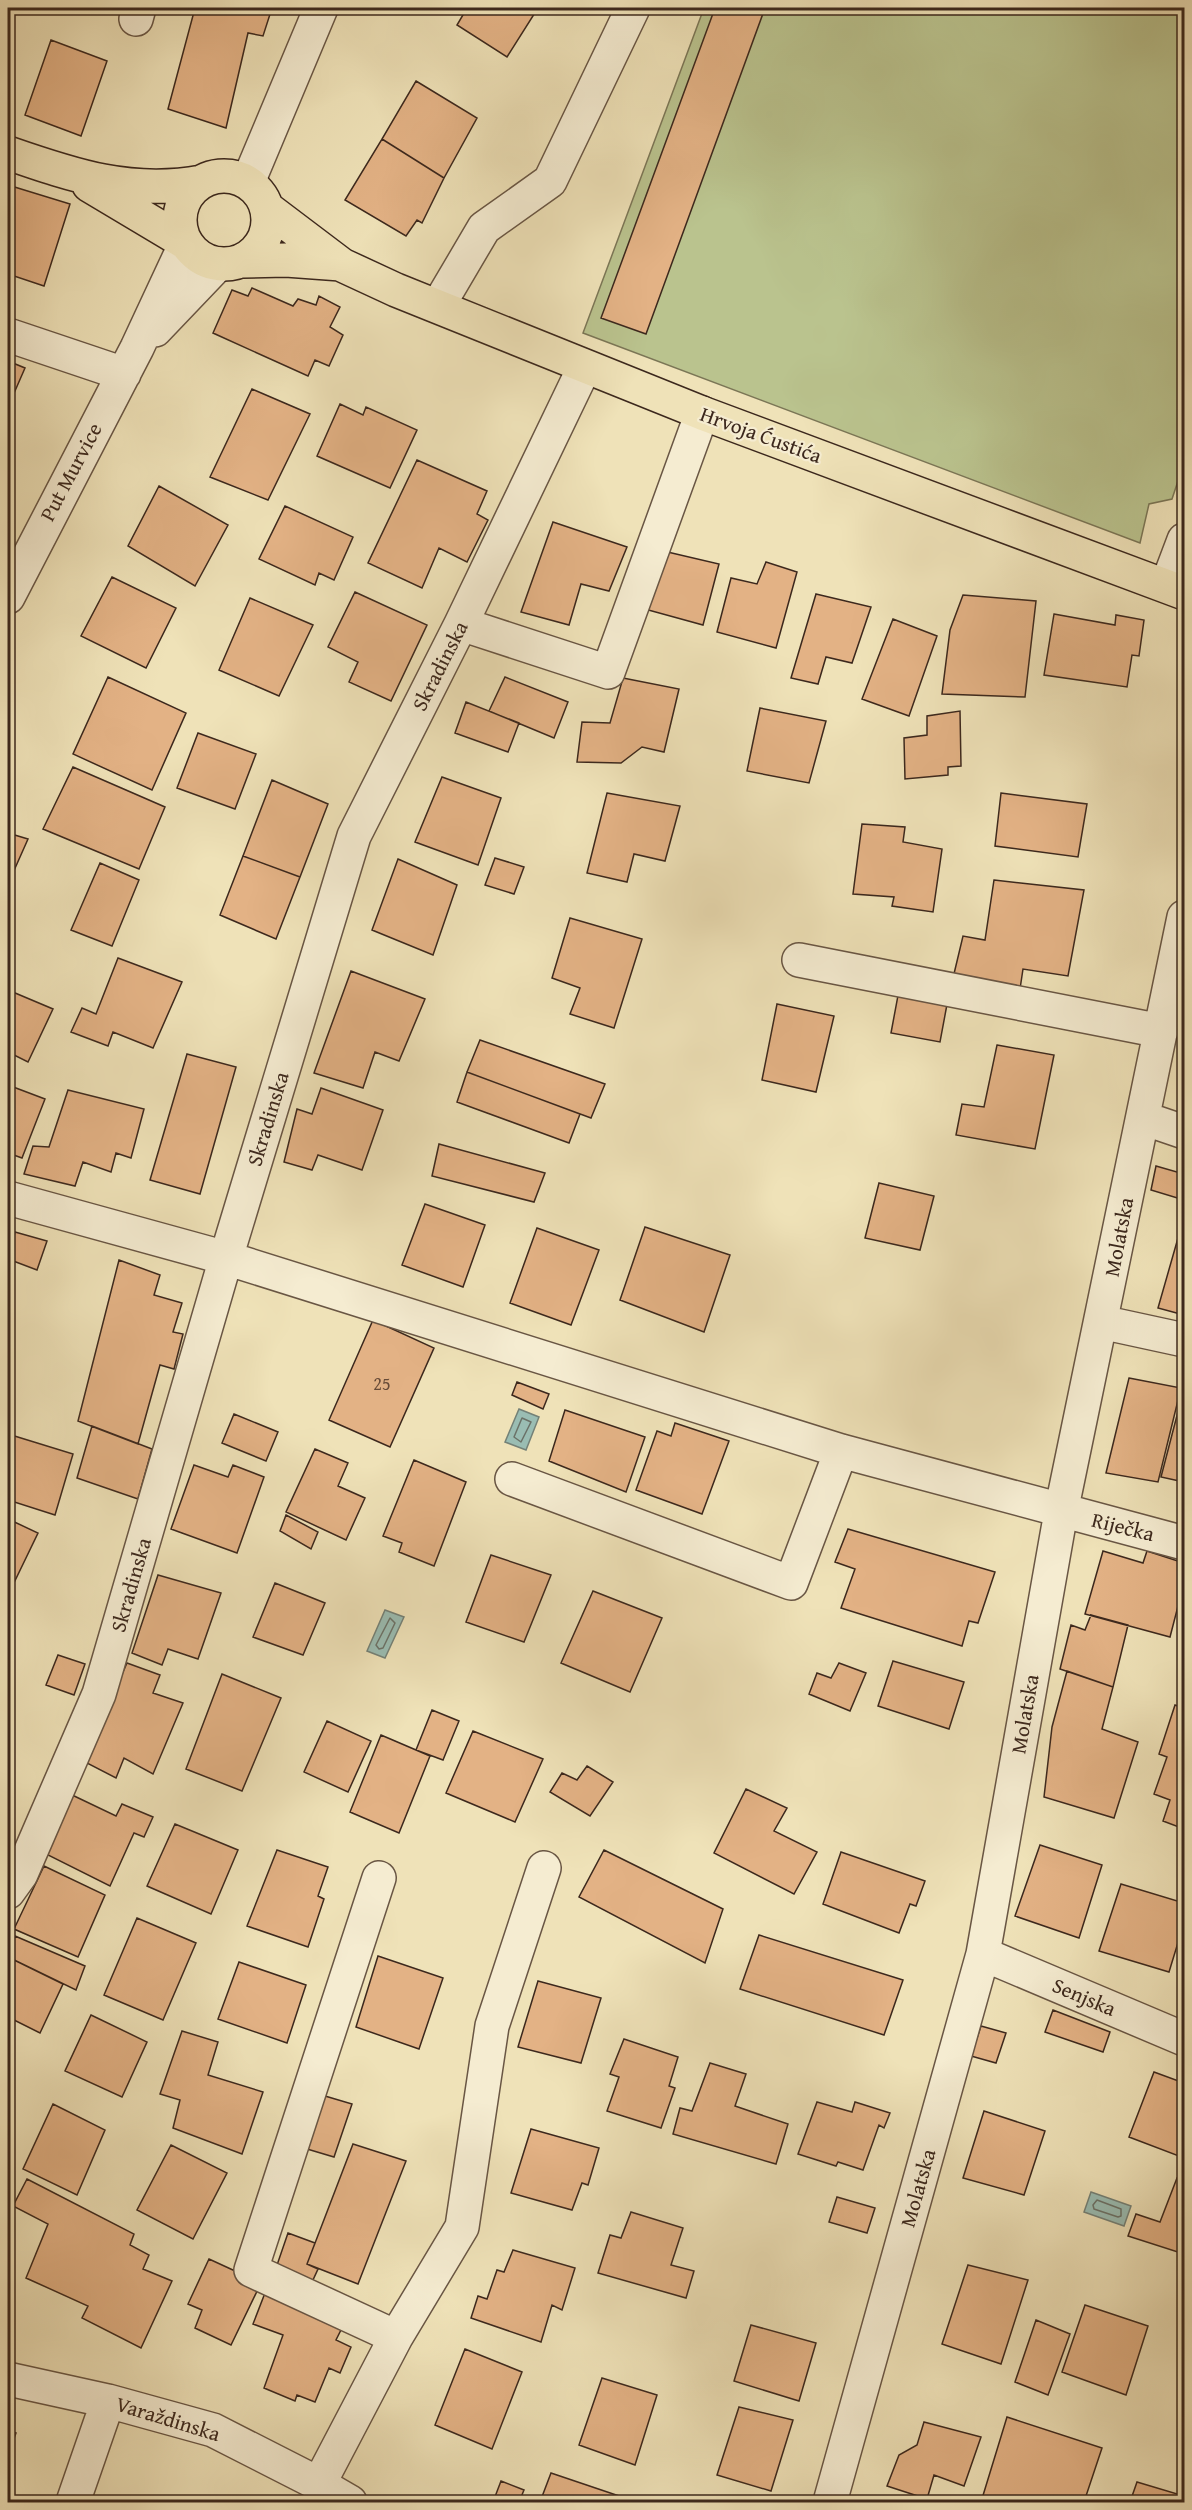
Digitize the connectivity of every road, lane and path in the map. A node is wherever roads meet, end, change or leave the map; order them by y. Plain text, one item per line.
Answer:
1 (321, 8) edge
2 (633, 8) edge
3 (8, 153) edge
4 (74, 176) junction
5 (202, 182) junction
6 (248, 182) junction
7 (268, 209) junction
8 (186, 243) junction
9 (230, 263) junction
10 (342, 265) junction
11 (438, 306) junction
12 (8, 335) edge
13 (130, 361) junction
14 (584, 368) junction
15 (702, 413) junction
16 (1185, 540) edge
17 (1176, 589) edge
18 (8, 597) edge
19 (461, 624) junction
20 (1185, 917) edge
21 (799, 960) dead end
22 (1161, 1031) junction
23 (1143, 1118) junction
24 (1185, 1132) edge
25 (8, 1198) edge
26 (226, 1258) junction
27 (1101, 1322) junction
28 (1185, 1340) edge
29 (841, 1451) junction
30 (512, 1479) dead end
31 (1060, 1512) junction
32 (1185, 1543) edge
33 (544, 1868) dead end
34 (380, 1878) dead end
35 (8, 1892) edge
36 (983, 1954) junction
37 (1185, 2039) edge
38 (396, 2337) junction
39 (8, 2379) edge
40 (108, 2401) junction
41 (319, 2484) junction
42 (73, 2502) edge
43 (350, 2502) edge
44 (830, 2502) edge

1 - 6 street
2 - 11 street
3 - 4 main road
4 - 5 main road
4 - 8 main road
5 - 6 main road
5 - 8 main road
6 - 7 main road
7 - 9 main road
7 - 10 main road, Hrvoja Ćustića
8 - 9 main road
8 - 13 street, Put Murvice
9 - 10 main road, Hrvoja Ćustića
9 - 13 street, Put Murvice
10 - 11 main road, Hrvoja Ćustića
11 - 14 main road, Hrvoja Ćustića
12 - 13 street
13 - 18 street, Put Murvice
14 - 15 main road, Hrvoja Ćustića
14 - 19 street, Skradinska
15 - 17 main road, Hrvoja Ćustića
15 - 19 street
16 - 17 street
19 - 26 street, Skradinska
20 - 22 street, Molatska
21 - 22 street
22 - 23 street, Molatska
23 - 24 street
23 - 27 street, Molatska
25 - 26 street, Riječka
26 - 29 street, Riječka
26 - 35 street, Skradinska
27 - 28 street
27 - 31 street, Molatska
29 - 30 street
29 - 31 street, Riječka
31 - 32 street, Riječka
31 - 36 street, Molatska
33 - 38 street
34 - 38 street
36 - 37 street, Senjska
36 - 44 street, Molatska
38 - 41 street
39 - 40 street, Varaždinska
40 - 41 street, Varaždinska
40 - 42 street
41 - 43 street, Varaždinska

